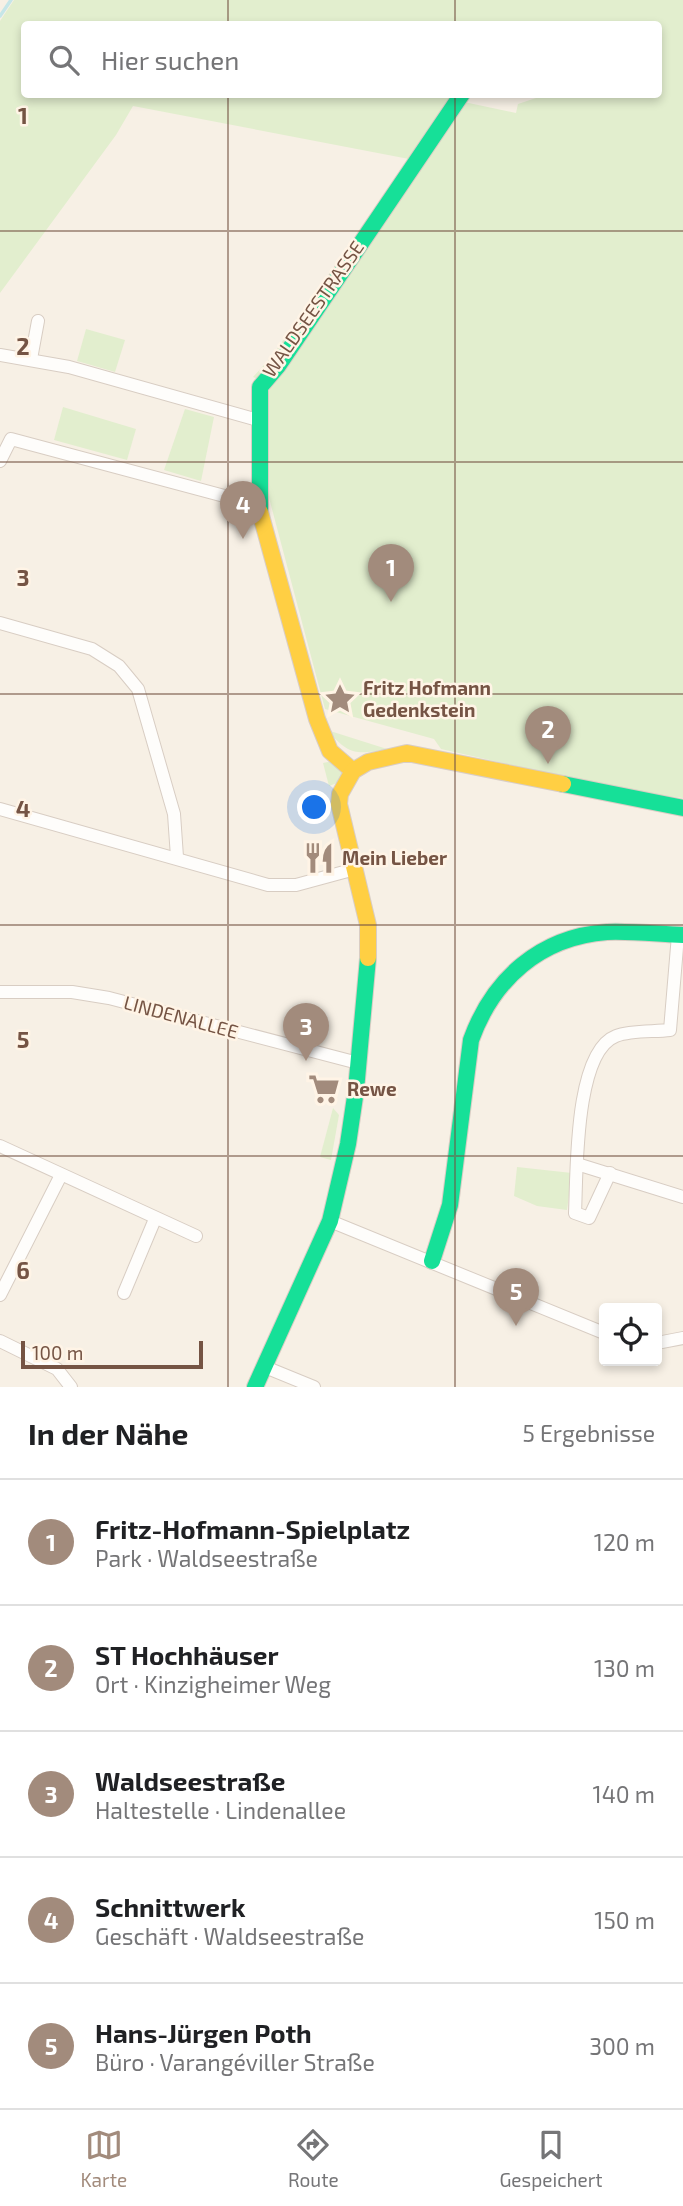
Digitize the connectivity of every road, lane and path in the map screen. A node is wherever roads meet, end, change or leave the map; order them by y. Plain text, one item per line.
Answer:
1 (460, 98) edge
2 (38, 321) dead end
3 (0, 355) edge
4 (31, 359) junction
5 (258, 420) junction
6 (0, 461) edge
7 (258, 505) junction
8 (0, 623) edge
9 (353, 771) junction
10 (683, 808) edge
11 (0, 809) edge
12 (177, 857) junction
13 (355, 869) junction
14 (681, 934) edge
15 (0, 992) edge
16 (358, 1063) junction
17 (0, 1146) edge
18 (577, 1164) junction
19 (610, 1173) junction
20 (61, 1175) junction
21 (683, 1197) edge
22 (155, 1219) junction
23 (330, 1221) junction
24 (196, 1236) dead end
25 (432, 1261) junction
26 (124, 1293) dead end
27 (0, 1295) edge
28 (599, 1331) edge
29 (683, 1338) edge
30 (0, 1341) edge
31 (662, 1342) edge
32 (265, 1367) junction
33 (71, 1387) edge
34 (255, 1387) edge
35 (314, 1387) edge

1 - 5 street, WALDSEESTRASSE
2 - 4 street
3 - 4 street
4 - 5 street
5 - 7 street, WALDSEESTRASSE
6 - 7 street
7 - 9 street, WALDSEESTRASSE
8 - 12 street
9 - 10 street
9 - 13 street
11 - 12 street
12 - 13 street
13 - 16 street
14 - 18 street
14 - 25 street
15 - 16 street, LINDENALLEE
16 - 23 street
17 - 20 street
18 - 19 street
18 - 19 street
19 - 21 street
20 - 22 street
20 - 27 street
22 - 24 street
22 - 26 street
23 - 25 street
23 - 32 street
25 - 28 street
29 - 31 street
30 - 33 street
32 - 34 street
32 - 35 street

